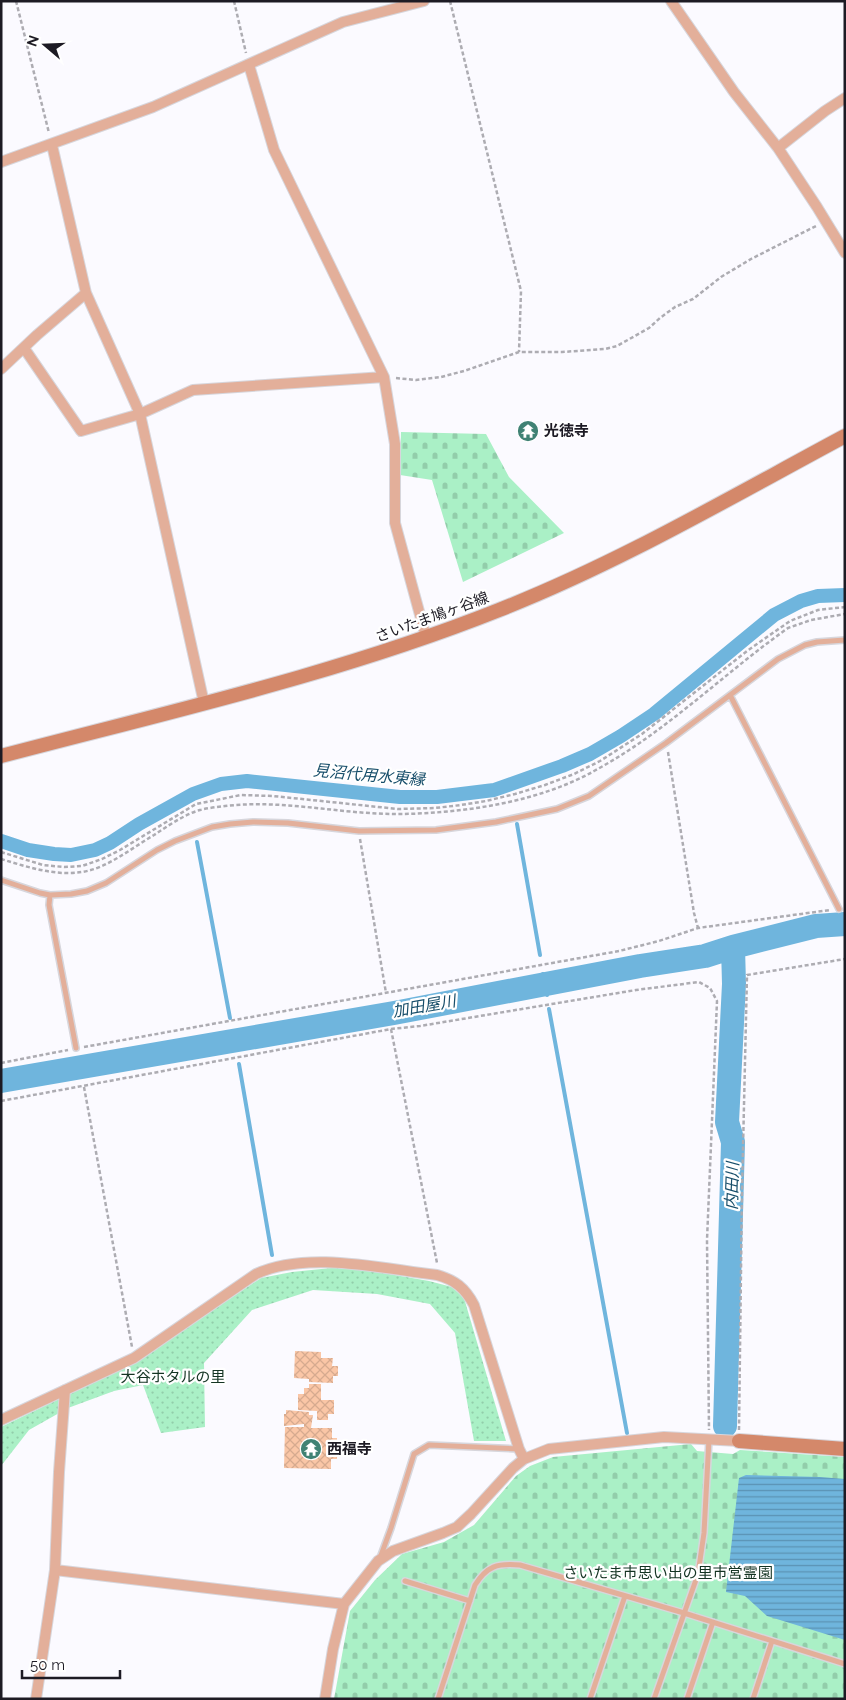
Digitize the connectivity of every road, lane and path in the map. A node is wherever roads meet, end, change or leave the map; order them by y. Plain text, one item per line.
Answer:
1 (16, 1) edge
2 (234, 1) edge
3 (424, 1) edge
4 (450, 1) edge
5 (671, 1) edge
6 (249, 65) junction
7 (845, 98) edge
8 (52, 145) junction
9 (778, 148) junction
10 (1, 162) edge
11 (826, 221) junction
12 (845, 253) edge
13 (86, 293) junction
14 (24, 348) junction
15 (519, 352) junction
16 (1, 368) edge
17 (384, 377) junction
18 (140, 414) junction
19 (845, 436) edge
20 (845, 607) edge
21 (845, 614) edge
22 (426, 637) junction
23 (845, 640) edge
24 (730, 695) junction
25 (204, 703) junction
26 (666, 743) junction
27 (1, 756) edge
28 (359, 831) junction
29 (1, 852) edge
30 (1, 859) edge
31 (1, 880) edge
32 (50, 894) junction
33 (839, 909) joint
34 (698, 928) junction
35 (845, 959) edge
36 (386, 993) junction
37 (391, 1029) junction
38 (76, 1048) junction
39 (1, 1063) edge
40 (84, 1087) junction
41 (1, 1101) edge
42 (437, 1275) junction
43 (134, 1358) junction
44 (65, 1390) junction
45 (1, 1420) edge
46 (713, 1439) junction
47 (735, 1440) junction
48 (518, 1449) junction
49 (845, 1449) edge
50 (524, 1459) junction
51 (378, 1561) junction
52 (55, 1570) junction
53 (405, 1581) dead end
54 (625, 1596) junction
55 (470, 1601) junction
56 (344, 1604) junction
57 (684, 1613) junction
58 (713, 1622) junction
59 (772, 1640) junction
60 (845, 1664) edge
61 (36, 1699) edge
62 (325, 1699) edge
63 (438, 1699) edge
64 (590, 1699) edge
65 (654, 1699) edge
66 (686, 1699) edge
67 (753, 1699) edge

1 - 8 path
2 - 6 path
3 - 6 street
4 - 15 path
5 - 9 street
6 - 8 street
6 - 17 street
7 - 9 street
8 - 10 street
8 - 13 street
9 - 11 street
11 - 12 street
11 - 15 path
13 - 14 street
13 - 18 street
14 - 16 street
14 - 18 street
15 - 17 path
17 - 18 street
17 - 22 street
18 - 25 street
19 - 22 main road, さいたま鳩ヶ谷線
20 - 29 path
21 - 30 path
22 - 25 main road, さいたま鳩ヶ谷線
23 - 24 lane
24 - 26 lane
24 - 33 lane
25 - 27 main road, さいたま鳩ヶ谷線
26 - 28 lane
26 - 34 path
28 - 32 lane
28 - 36 path
31 - 32 lane
32 - 38 lane
33 - 34 path
34 - 36 path
35 - 47 path
36 - 38 path
37 - 40 path
37 - 42 path
37 - 46 path
38 - 39 path
40 - 41 path
40 - 43 path
42 - 43 street
42 - 48 street
43 - 44 street
44 - 45 street
44 - 52 street
46 - 47 street
46 - 50 street
46 - 57 lane
47 - 49 main road
48 - 50 street
48 - 51 lane
50 - 51 street
51 - 56 street
52 - 56 street
52 - 61 street
53 - 55 lane
54 - 55 lane
54 - 57 lane
54 - 64 lane
55 - 63 lane
56 - 62 street
57 - 58 lane
57 - 65 lane
58 - 59 lane
58 - 66 lane
59 - 60 lane
59 - 67 lane

